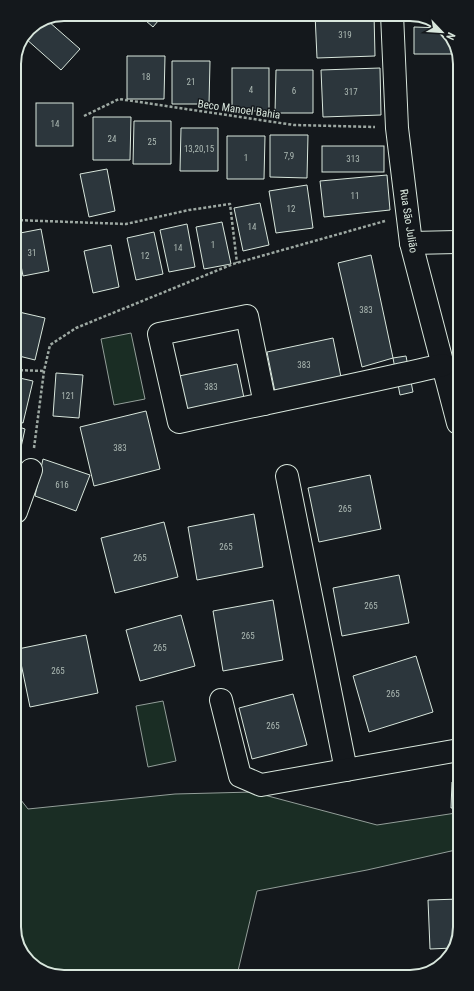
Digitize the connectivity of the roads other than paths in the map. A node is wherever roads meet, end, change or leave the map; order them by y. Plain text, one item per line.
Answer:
1 (392, 21) edge
2 (453, 242) edge
3 (411, 243) junction
4 (443, 365) junction
5 (453, 403) edge
6 (265, 404) junction
7 (31, 470) dead end
8 (287, 476) dead end
9 (21, 498) edge
10 (221, 700) dead end
11 (453, 751) edge
12 (346, 770) junction

1 - 3 street, Rua São Julião
2 - 3 street
3 - 4 street, Rua São Julião
4 - 5 street, Rua São Julião
4 - 6 street
6 - 6 street
7 - 9 street
8 - 12 street
10 - 12 street
11 - 12 street

